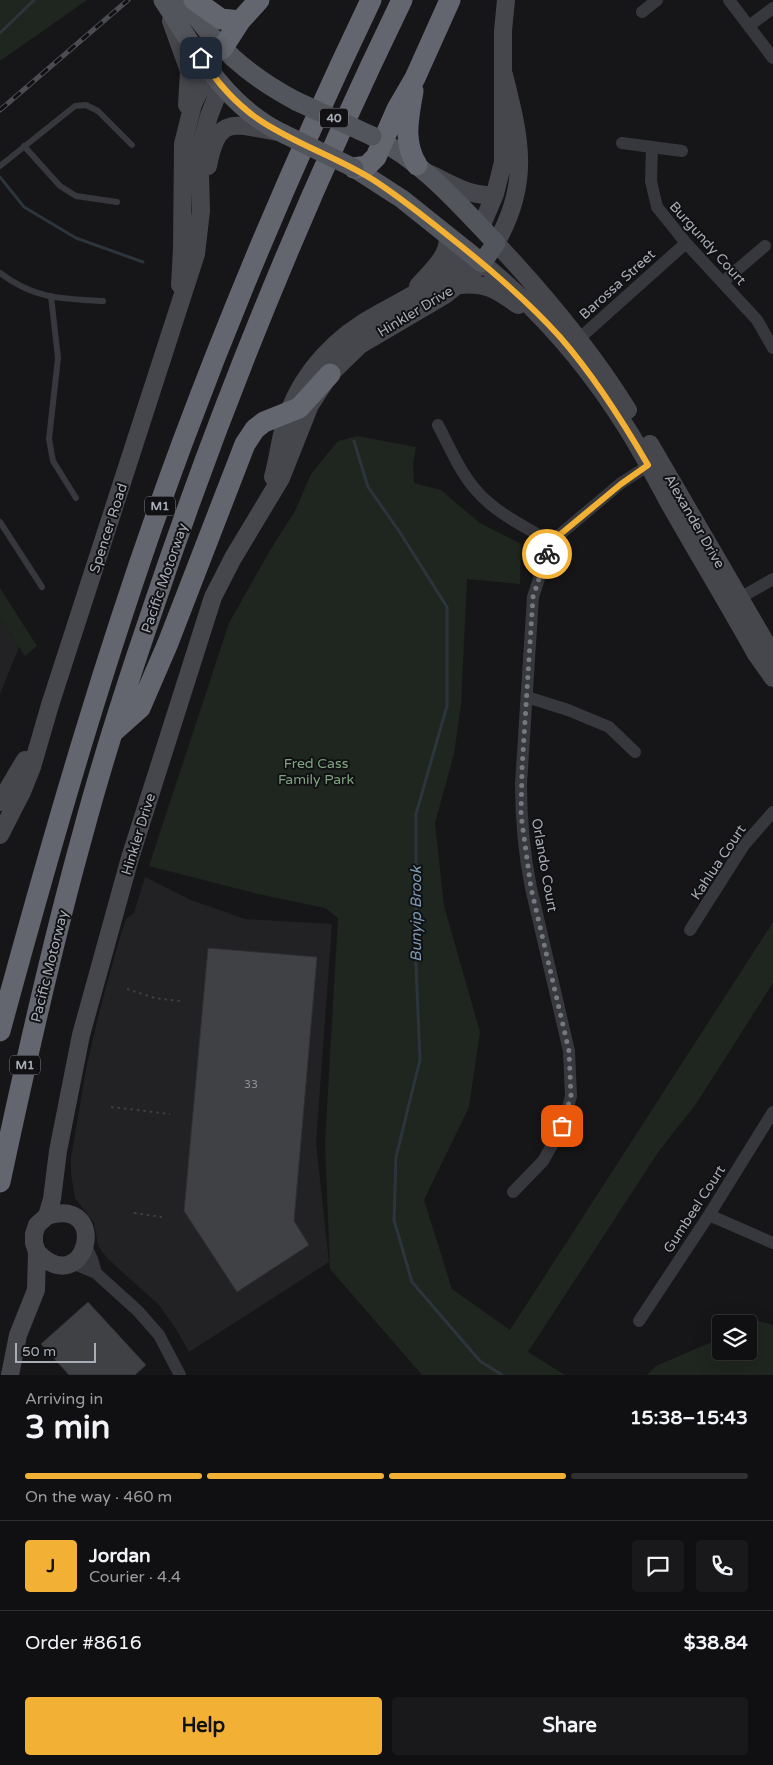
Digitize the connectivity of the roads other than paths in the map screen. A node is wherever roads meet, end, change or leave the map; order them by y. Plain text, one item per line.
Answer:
1 (163, 0) edge
2 (184, 0) edge
3 (194, 0) edge
4 (258, 0) edge
5 (372, 0) edge
6 (402, 0) edge
7 (450, 0) edge
8 (506, 0) edge
9 (657, 0) edge
10 (728, 0) edge
11 (773, 8) edge
12 (642, 12) dead end
13 (240, 21) junction
14 (749, 26) junction
15 (222, 49) junction
16 (773, 58) edge
17 (504, 74) junction
18 (215, 78) junction
19 (416, 78) junction
20 (282, 133) junction
21 (185, 135) junction
22 (377, 138) junction
23 (622, 143) dead end
24 (132, 145) dead end
25 (24, 146) junction
26 (652, 147) junction
27 (682, 151) dead end
28 (0, 166) edge
29 (354, 168) junction
30 (423, 169) junction
31 (495, 194) junction
32 (117, 202) dead end
33 (201, 211) junction
34 (481, 227) junction
35 (447, 234) junction
36 (496, 243) junction
37 (686, 243) junction
38 (764, 246) dead end
39 (475, 257) junction
40 (0, 274) edge
41 (723, 282) junction
42 (459, 285) junction
43 (51, 296) junction
44 (406, 300) junction
45 (103, 301) dead end
46 (178, 308) junction
47 (569, 341) junction
48 (773, 348) edge
49 (330, 374) junction
50 (288, 413) junction
51 (438, 425) dead end
52 (654, 462) junction
53 (76, 498) dead end
54 (265, 504) junction
55 (0, 522) edge
56 (551, 542) junction
57 (773, 579) edge
58 (42, 587) dead end
59 (734, 601) junction
60 (773, 656) edge
61 (773, 678) edge
62 (527, 698) junction
63 (112, 733) junction
64 (37, 747) junction
65 (635, 752) dead end
66 (0, 802) edge
67 (773, 812) edge
68 (0, 835) edge
69 (690, 930) dead end
70 (0, 1031) edge
71 (773, 1112) edge
72 (56, 1179) junction
73 (0, 1182) edge
74 (513, 1192) dead end
75 (708, 1215) junction
76 (47, 1216) junction
77 (74, 1216) junction
78 (773, 1243) edge
79 (86, 1246) junction
80 (37, 1252) junction
81 (67, 1264) junction
82 (96, 1273) junction
83 (36, 1290) junction
84 (639, 1321) dead end
85 (10, 1375) edge
86 (180, 1375) edge

1 - 18 main road, 40
1 - 21 street
2 - 15 main road, 40
3 - 13 highway
4 - 13 highway
5 - 70 highway, Pacific Motorway / M1
6 - 63 highway, Pacific Motorway / M1
7 - 19 highway
8 - 17 street, Hinkler Drive
9 - 12 street
10 - 14 street
11 - 14 street
13 - 15 highway
14 - 16 street
15 - 18 main road
15 - 22 main road, 40, bridge
17 - 31 street, Hinkler Drive
17 - 36 street, Hinkler Drive
18 - 20 main road, 40
18 - 21 street, Spencer Road
18 - 33 street, Spencer Road
19 - 22 highway
19 - 30 highway
20 - 29 main road, 40, bridge
20 - 33 street
21 - 46 street, Spencer Road
22 - 29 highway
22 - 30 main road, 40
23 - 26 street
24 - 25 lane
25 - 28 lane
25 - 32 lane
26 - 27 street
26 - 37 street, Burgundy Court
29 - 35 main road, 40
30 - 31 street
30 - 34 main road, 40
31 - 34 street, Hinkler Drive
33 - 46 street, Spencer Road
34 - 36 main road, Alexander Drive / 40
34 - 39 main road, Hinkler Drive
35 - 39 main road, 40
35 - 44 street
36 - 39 main road, Hinkler Drive
36 - 47 street, Alexander Drive / 40
37 - 41 street, Burgundy Court
37 - 47 street, Barossa Street
38 - 41 street
39 - 42 street, Hinkler Drive
39 - 44 street, Hinkler Drive
39 - 47 street, Alexander Drive / 40
40 - 43 lane
41 - 48 street, Burgundy Court
42 - 47 street
42 - 49 street, Hinkler Drive
43 - 45 lane
43 - 53 lane
44 - 50 street, Hinkler Drive
46 - 64 street, Spencer Road
47 - 52 street, Alexander Drive / 40
49 - 50 highway
49 - 54 street, Hinkler Drive
50 - 54 street, Hinkler Drive
50 - 63 highway
51 - 56 street
52 - 56 street
52 - 59 street, Alexander Drive / 40
54 - 72 street, Hinkler Drive
55 - 58 lane
56 - 62 street, Orlando Court
57 - 59 street
59 - 60 street, Alexander Drive / 40
59 - 61 street, Alexander Drive / 40
62 - 65 street
62 - 74 street, Orlando Court
63 - 73 highway, Pacific Motorway / M1
64 - 66 street, Spencer Road
64 - 68 street, Spencer Road
67 - 69 street, Kahlua Court
71 - 75 street, Gumbeel Court
72 - 76 street, Hinkler Drive
72 - 77 street
75 - 78 street
75 - 84 street, Gumbeel Court
76 - 77 street
76 - 80 street, Hinkler Drive
77 - 79 street
79 - 81 street, Hinkler Drive
79 - 82 street
80 - 81 street
80 - 83 street, Hinkler Drive
81 - 82 street
81 - 83 street, Hinkler Drive
82 - 86 street
83 - 85 street, Hinkler Drive

